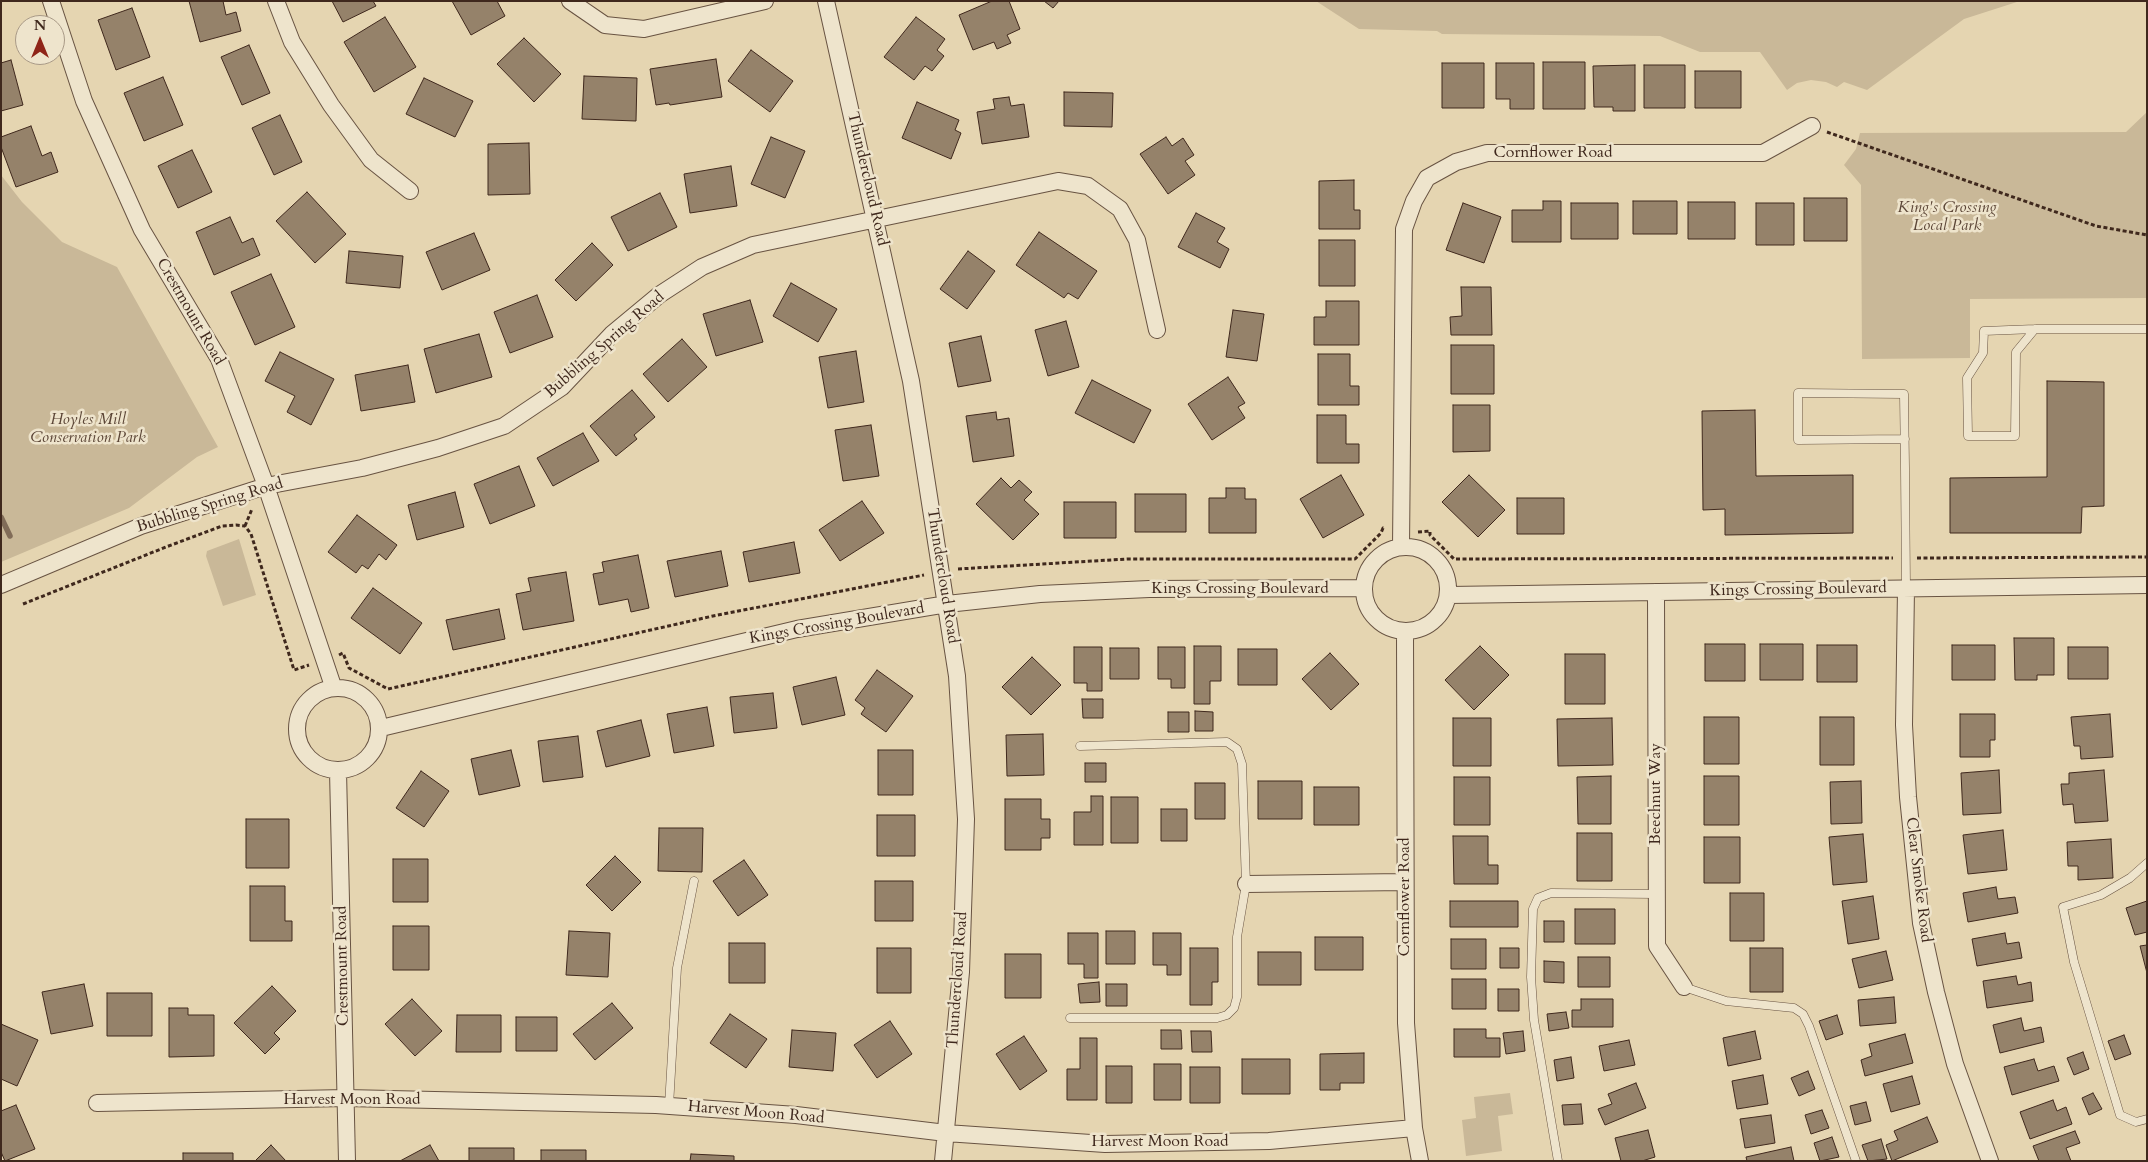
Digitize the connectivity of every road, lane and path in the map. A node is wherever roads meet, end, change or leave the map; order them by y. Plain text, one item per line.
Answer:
1 (51, 1) edge
2 (276, 1) edge
3 (570, 1) edge
4 (765, 1) edge
5 (826, 1) edge
6 (1812, 126) joint
7 (410, 191) dead end
8 (876, 219) junction
9 (2147, 235) edge
10 (2035, 329) junction
11 (2147, 329) edge
12 (1157, 330) dead end
13 (1905, 439) junction
14 (266, 486) junction
15 (252, 506) dead end
16 (245, 526) dead end
17 (1401, 547) junction
18 (1, 585) edge
19 (2147, 585) edge
20 (1363, 588) junction
21 (1906, 589) junction
22 (1656, 592) junction
23 (1449, 595) junction
24 (947, 604) junction
25 (1405, 632) junction
26 (333, 686) junction
27 (380, 728) junction
28 (1080, 746) dead end
29 (338, 771) junction
30 (2147, 864) edge
31 (694, 881) dead end
32 (1404, 882) junction
33 (1246, 884) junction
34 (1656, 894) junction
35 (1684, 987) joint
36 (1070, 1018) dead end
37 (346, 1098) junction
38 (97, 1103) dead end
39 (669, 1106) junction
40 (2147, 1119) edge
41 (1414, 1128) junction
42 (946, 1133) junction
43 (347, 1161) edge
44 (943, 1161) edge
45 (1420, 1161) edge
46 (1558, 1161) edge
47 (1856, 1161) edge
48 (1990, 1161) edge

1 - 14 street, Crestmount Road
2 - 7 street
3 - 4 street
5 - 8 street, Thundercloud Road
6 - 9 path
6 - 17 street, Cornflower Road
8 - 12 street, Bubbling Spring Road
8 - 14 street, Bubbling Spring Road
8 - 24 street, Thundercloud Road
10 - 10 lane
10 - 11 lane
13 - 13 lane
13 - 21 lane
14 - 18 street, Bubbling Spring Road
14 - 26 street, Crestmount Road
15 - 16 path
17 - 20 street
17 - 23 street
19 - 21 street, Kings Crossing Boulevard
20 - 24 street, Kings Crossing Boulevard
20 - 25 street
21 - 22 street, Kings Crossing Boulevard
21 - 48 street, Clear Smoke Road
22 - 23 street, Kings Crossing Boulevard
22 - 34 street, Beechnut Way
23 - 25 street
24 - 27 street, Kings Crossing Boulevard
24 - 42 street, Thundercloud Road
25 - 32 street, Cornflower Road
26 - 27 street
26 - 29 street
27 - 29 street
28 - 33 lane
29 - 37 street, Crestmount Road
30 - 40 lane
31 - 39 lane
32 - 33 street
32 - 41 street, Cornflower Road
33 - 36 lane
34 - 35 street, Beechnut Way
34 - 46 lane
35 - 47 lane
37 - 38 street, Harvest Moon Road
37 - 39 street, Harvest Moon Road
37 - 43 street, Crestmount Road
39 - 42 street, Harvest Moon Road
41 - 42 street, Harvest Moon Road
41 - 45 street, Cornflower Road
42 - 44 street, Thundercloud Road

